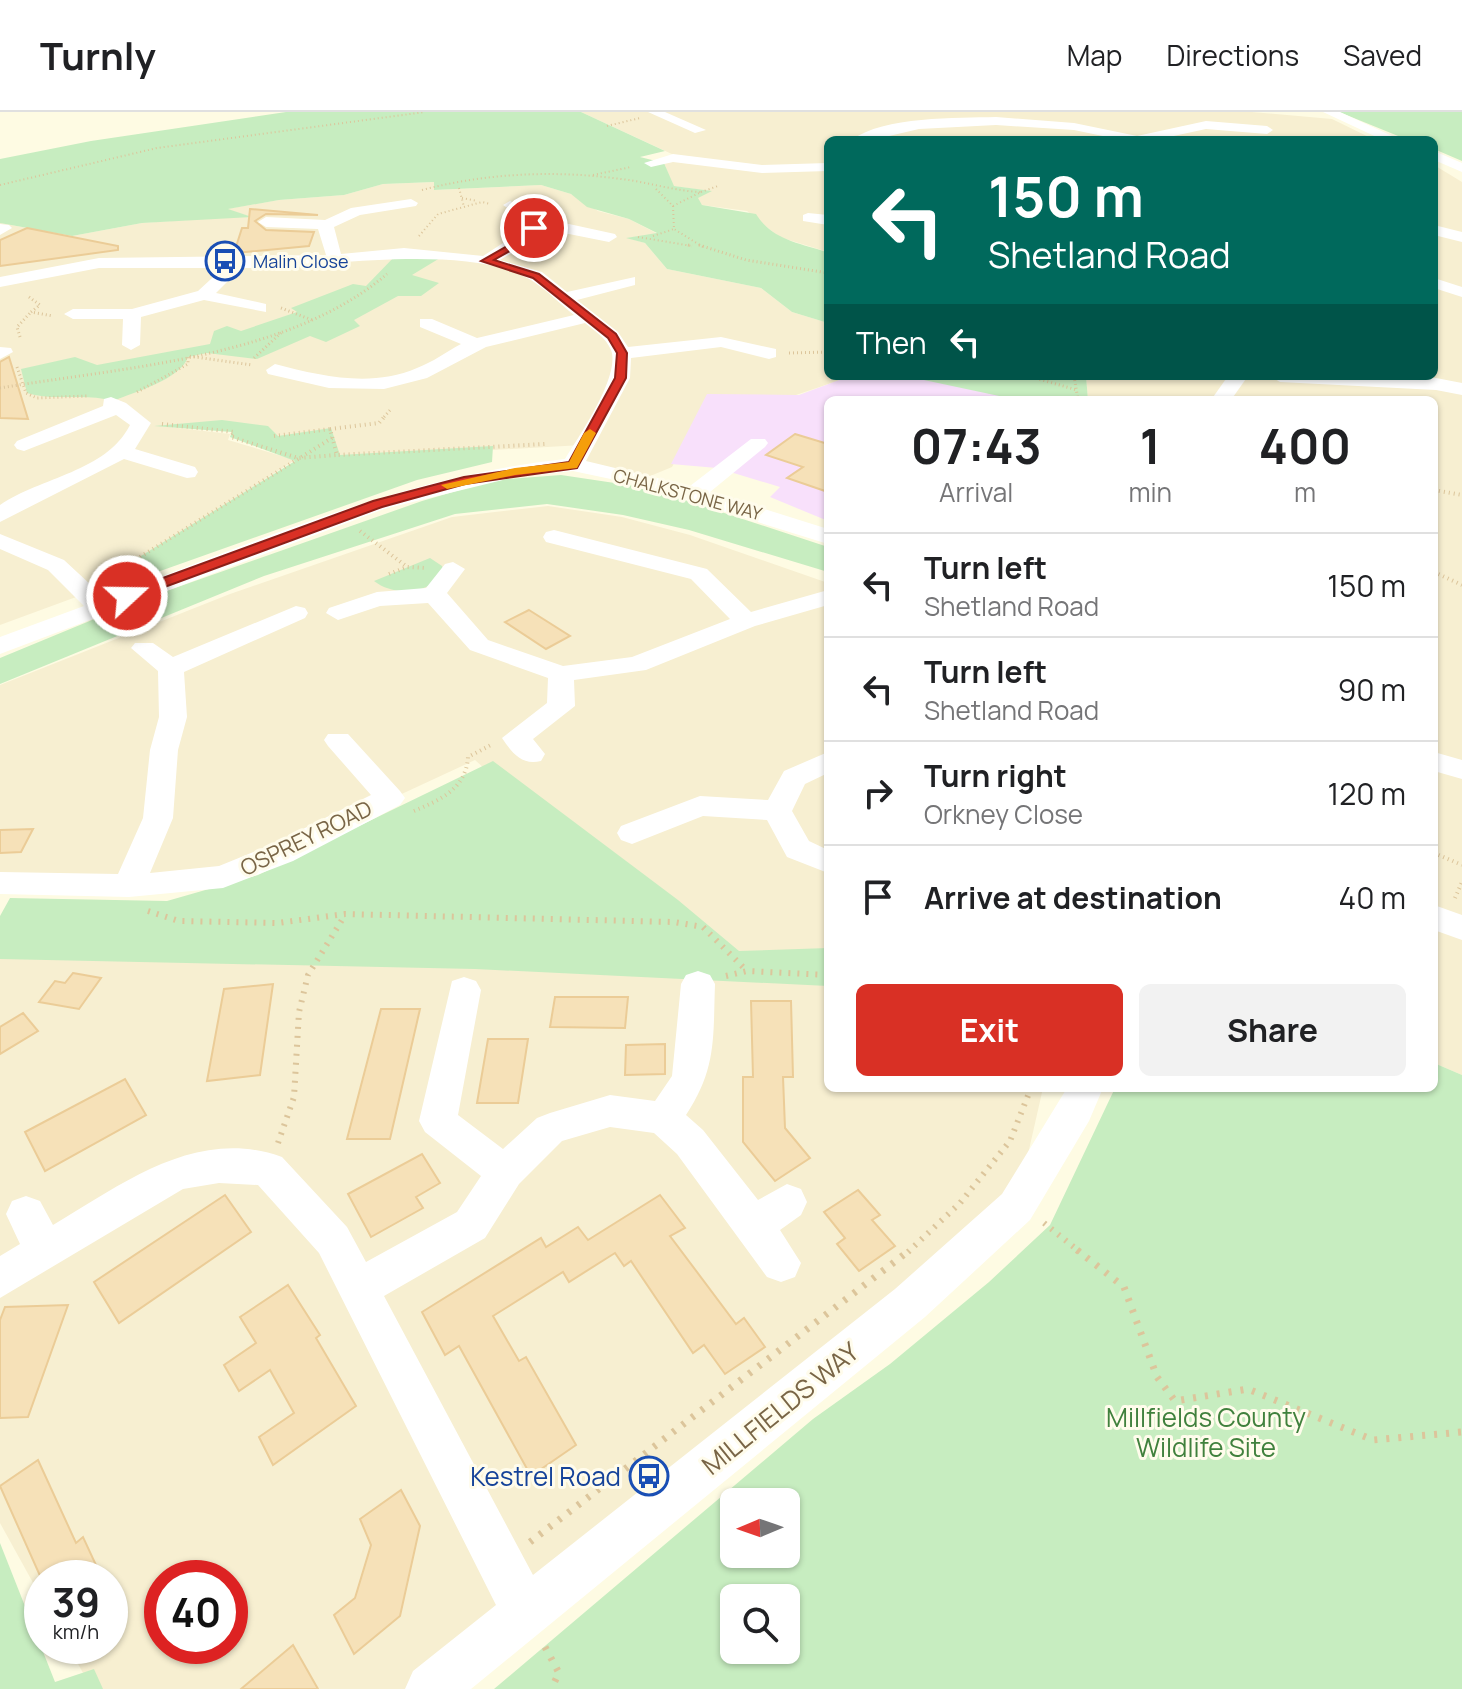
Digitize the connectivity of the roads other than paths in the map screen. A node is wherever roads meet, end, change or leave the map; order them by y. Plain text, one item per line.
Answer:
1 (909, 112) edge
2 (1329, 112) edge
3 (650, 113) edge
4 (923, 120) junction
5 (700, 130) dead end
6 (1267, 130) dead end
7 (867, 136) edge
8 (1124, 136) edge
9 (1155, 136) edge
10 (1385, 136) edge
11 (1438, 157) edge
12 (651, 163) road end
13 (752, 167) junction
14 (824, 167) edge
15 (1462, 168) edge
16 (1445, 176) dead end
17 (1462, 176) edge
18 (718, 186) road end
19 (413, 197) road end
20 (510, 205) dead end
21 (808, 218) dead end
22 (824, 220) edge
23 (266, 222) dead end
24 (327, 225) junction
25 (534, 228) junction
26 (1438, 231) edge
27 (609, 237) road end
28 (1462, 237) edge
29 (105, 248) dead end
30 (137, 250) junction
31 (335, 258) junction
32 (486, 261) junction
33 (235, 265) junction
34 (3, 281) edge
35 (629, 281) dead end
36 (1438, 284) edge
37 (1462, 292) edge
38 (204, 295) junction
39 (563, 298) junction
40 (260, 308) road end
41 (73, 314) road end
42 (132, 314) junction
43 (588, 317) junction
44 (426, 323) dead end
45 (476, 344) junction
46 (131, 345) dead end
47 (622, 353) junction
48 (769, 353) road end
49 (275, 370) road end
50 (1358, 380) edge
51 (385, 382) junction
52 (1462, 389) edge
53 (391, 409) road end
54 (758, 443) dead end
55 (24, 445) dead end
56 (123, 452) junction
57 (573, 465) junction
58 (187, 472) dead end
59 (695, 493) junction
60 (0, 515) edge
61 (824, 536) edge
62 (554, 537) dead end
63 (0, 541) edge
64 (453, 569) dead end
65 (433, 595) junction
66 (97, 596) junction
67 (824, 598) edge
68 (296, 613) dead end
69 (338, 613) dead end
70 (746, 621) junction
71 (0, 646) edge
72 (144, 648) dead end
73 (171, 668) junction
74 (561, 674) junction
75 (338, 740) dead end
76 (523, 746) road end
77 (1438, 762) edge
78 (824, 763) edge
79 (1462, 770) edge
80 (777, 811) junction
81 (632, 833) dead end
82 (824, 860) edge
83 (1, 884) edge
84 (132, 897) junction
85 (1438, 919) edge
86 (1462, 928) edge
87 (698, 984) dead end
88 (464, 990) dead end
89 (1083, 1092) edge
90 (664, 1118) junction
91 (505, 1172) junction
92 (787, 1202) dead end
93 (26, 1214) dead end
94 (754, 1226) junction
95 (45, 1251) junction
96 (781, 1263) dead end
97 (0, 1278) edge
98 (358, 1289) junction
99 (527, 1614) junction
100 (431, 1689) edge

1 - 4 street
2 - 10 street
3 - 5 street
4 - 7 street
4 - 8 street
6 - 9 street
11 - 15 street
12 - 13 street
13 - 14 street
13 - 18 street
16 - 17 street
19 - 24 street
20 - 25 street
21 - 22 street
23 - 24 street
24 - 31 street
25 - 27 street
25 - 32 street
26 - 28 street
29 - 30 street
30 - 33 street
30 - 34 street
31 - 32 street
31 - 33 street
32 - 39 street
33 - 38 street
35 - 39 street
36 - 37 street
38 - 40 street
38 - 42 street
39 - 43 street
41 - 42 street
42 - 46 street
43 - 45 street
43 - 47 street
44 - 45 street
45 - 51 street
47 - 48 street
47 - 57 street
49 - 51 street
50 - 52 street
51 - 53 street
54 - 59 street
55 - 56 street
56 - 58 street
56 - 60 street
57 - 59 street, CHALKSTONE WAY
57 - 66 street, CHALKSTONE WAY
59 - 61 street, CHALKSTONE WAY
62 - 70 street
63 - 66 street
64 - 65 street
65 - 69 street
65 - 74 street
66 - 71 street, CHALKSTONE WAY
67 - 70 street
68 - 73 street
70 - 74 street
72 - 73 street
73 - 84 street
74 - 76 street
75 - 84 street, OSPREY ROAD
77 - 79 street
78 - 80 street
80 - 81 street
80 - 82 street
83 - 84 street, OSPREY ROAD
85 - 86 street
87 - 90 street
88 - 91 street
89 - 99 street, MILLFIELDS WAY
90 - 91 street
90 - 94 street
91 - 98 street
92 - 94 street
93 - 95 street
94 - 96 street
95 - 97 street
95 - 98 street
98 - 99 street
99 - 100 street, MILLFIELDS WAY

